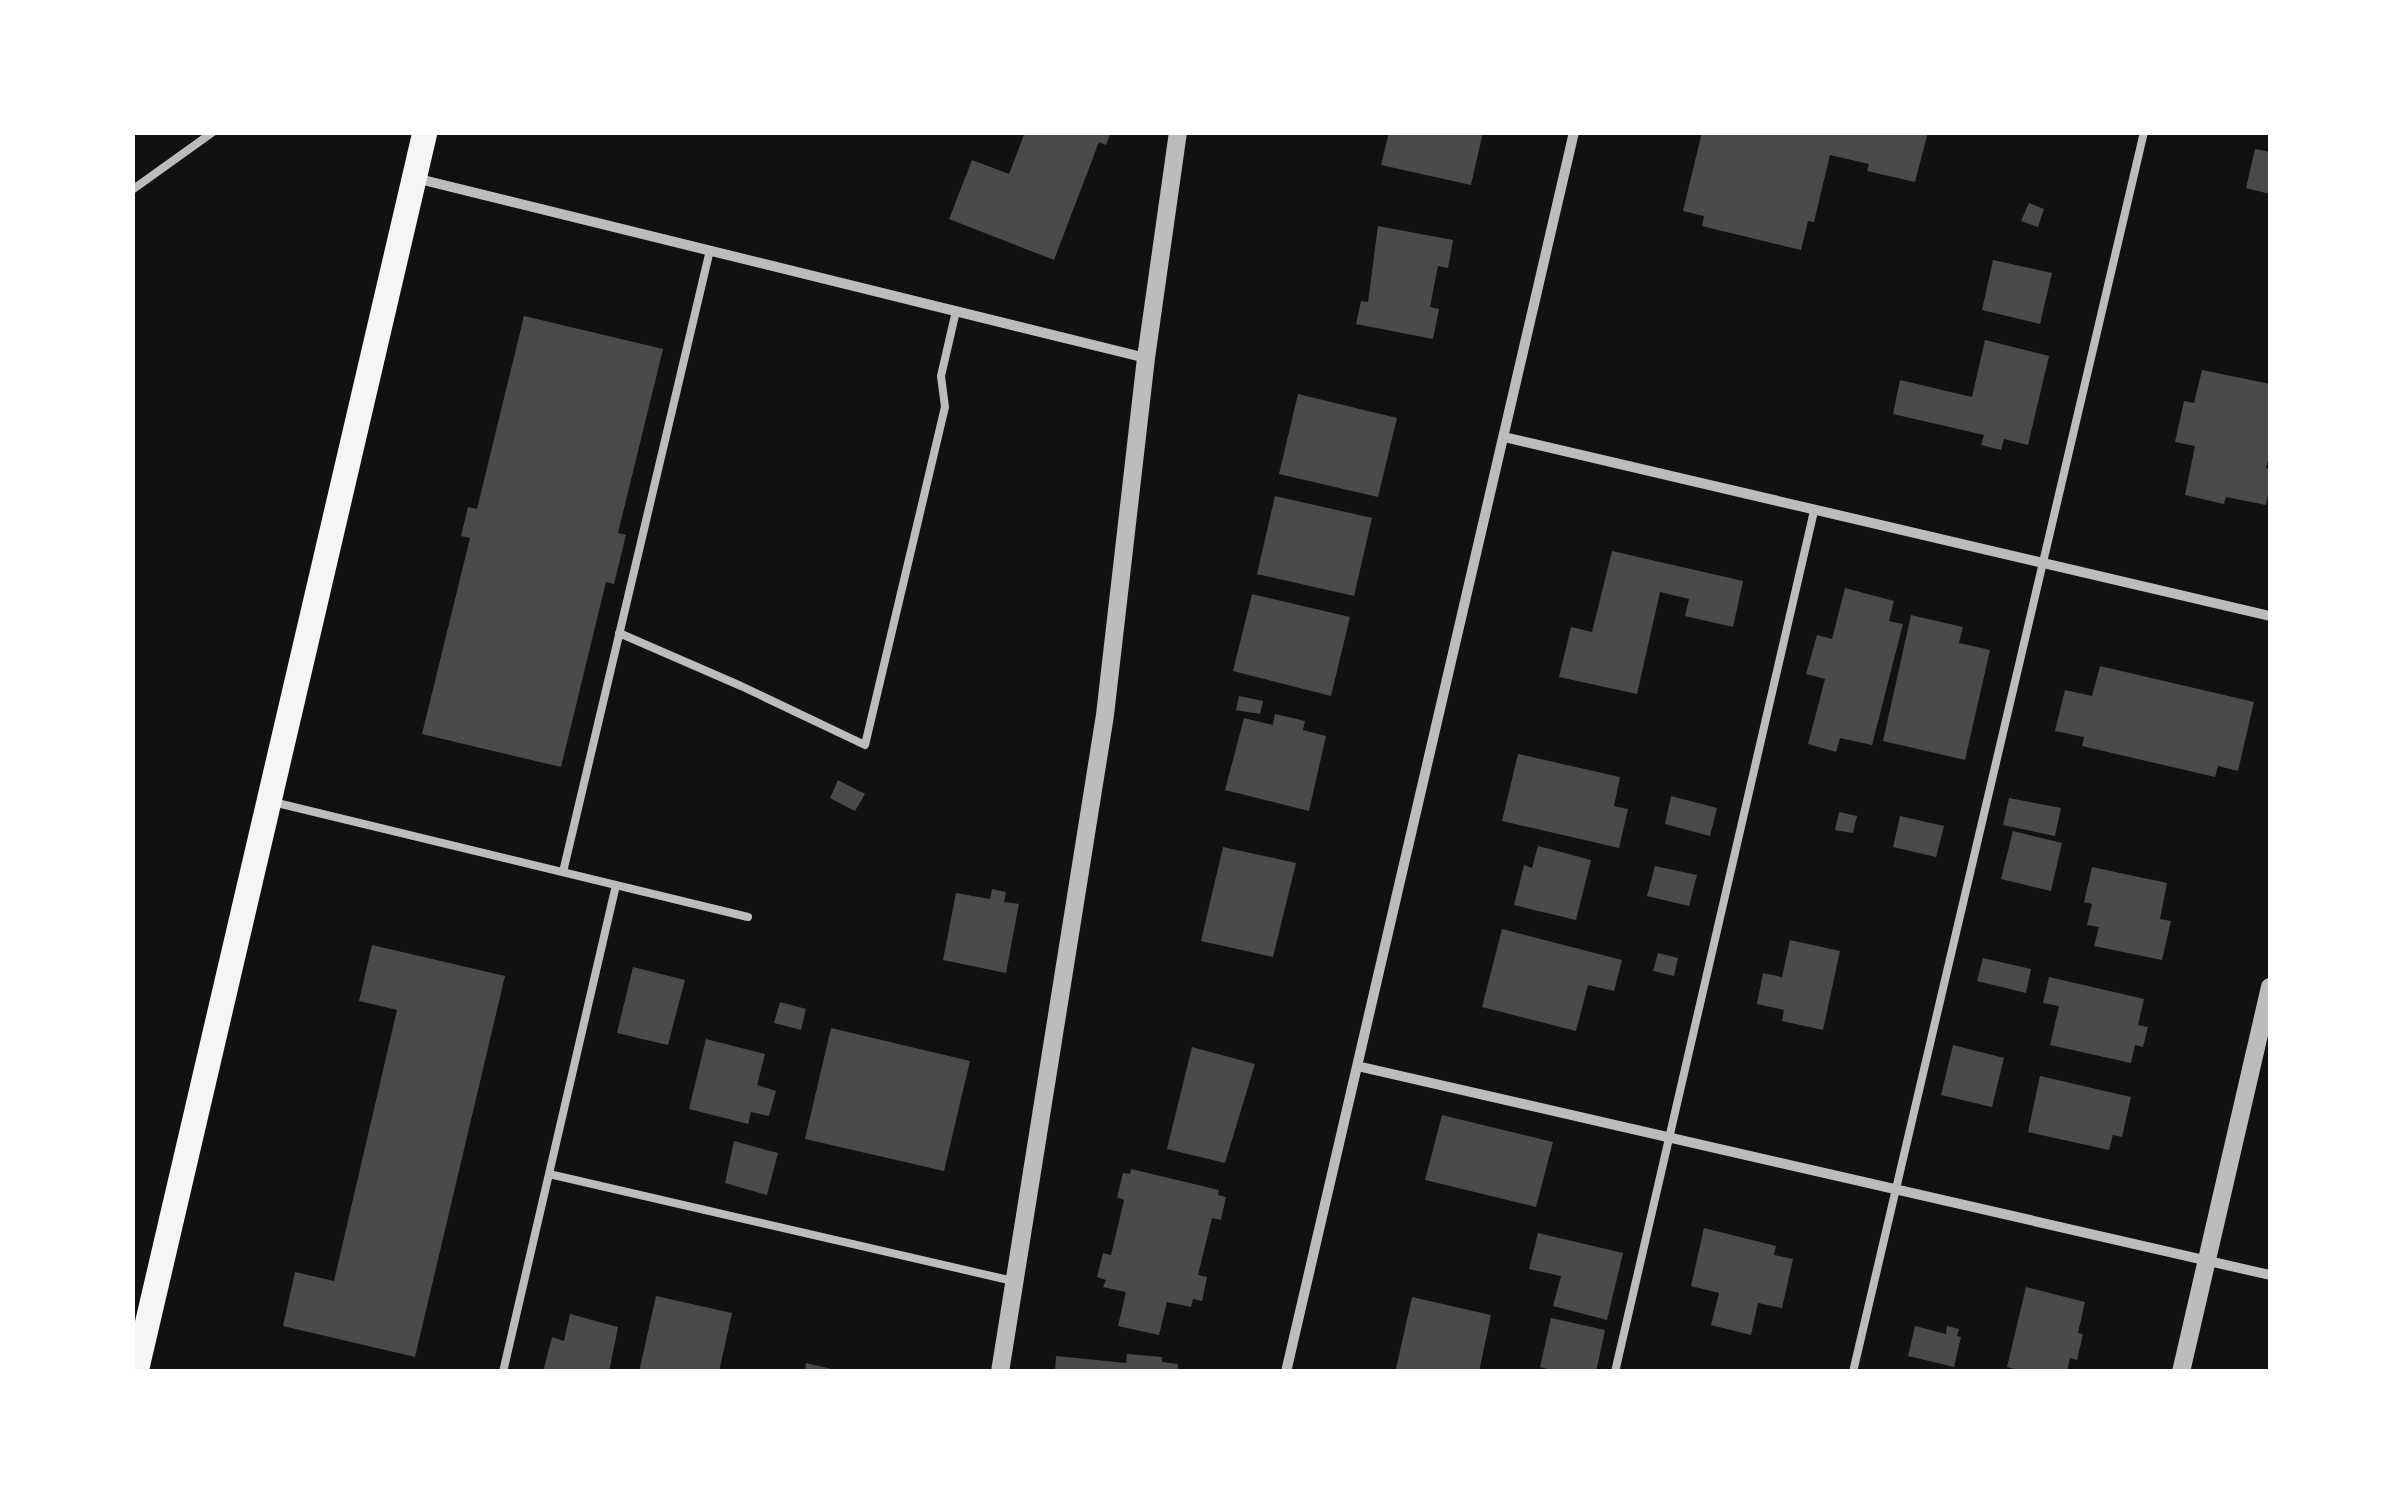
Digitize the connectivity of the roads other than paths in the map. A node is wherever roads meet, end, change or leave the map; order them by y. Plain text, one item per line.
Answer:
1 (214, 132) edge
2 (424, 132) edge
3 (1178, 132) edge
4 (1574, 132) edge
5 (2144, 132) edge
6 (414, 178) junction
7 (132, 190) edge
8 (710, 250) junction
9 (956, 311) junction
10 (1146, 358) junction
11 (1504, 437) junction
12 (1814, 511) junction
13 (2043, 564) junction
14 (2270, 616) edge
15 (619, 633) junction
16 (268, 801) junction
17 (563, 872) junction
18 (616, 885) junction
19 (748, 916) dead end
20 (2270, 987) edge
21 (1357, 1066) junction
22 (1669, 1137) junction
23 (549, 1174) junction
24 (1896, 1189) junction
25 (2207, 1260) junction
26 (2270, 1275) edge
27 (1013, 1281) junction
28 (136, 1372) edge
29 (504, 1372) edge
30 (1000, 1372) edge
31 (1286, 1372) edge
32 (1615, 1372) edge
33 (1852, 1372) edge
34 (2181, 1372) edge

1 - 7 lane
2 - 6 main road
3 - 10 street
4 - 11 street
5 - 13 lane
6 - 8 street
6 - 16 main road
8 - 9 street
8 - 15 lane
9 - 10 street
9 - 15 lane
10 - 27 street
11 - 12 street
11 - 21 street
12 - 13 street
12 - 22 lane
13 - 14 street
13 - 24 lane
15 - 17 lane
16 - 17 lane
16 - 28 main road
17 - 18 lane
18 - 19 lane
18 - 23 lane
20 - 25 street
21 - 22 street
21 - 31 street
22 - 24 street
22 - 32 lane
23 - 27 lane
23 - 29 lane
24 - 25 street
24 - 33 lane
25 - 26 street
25 - 34 street
27 - 30 street

